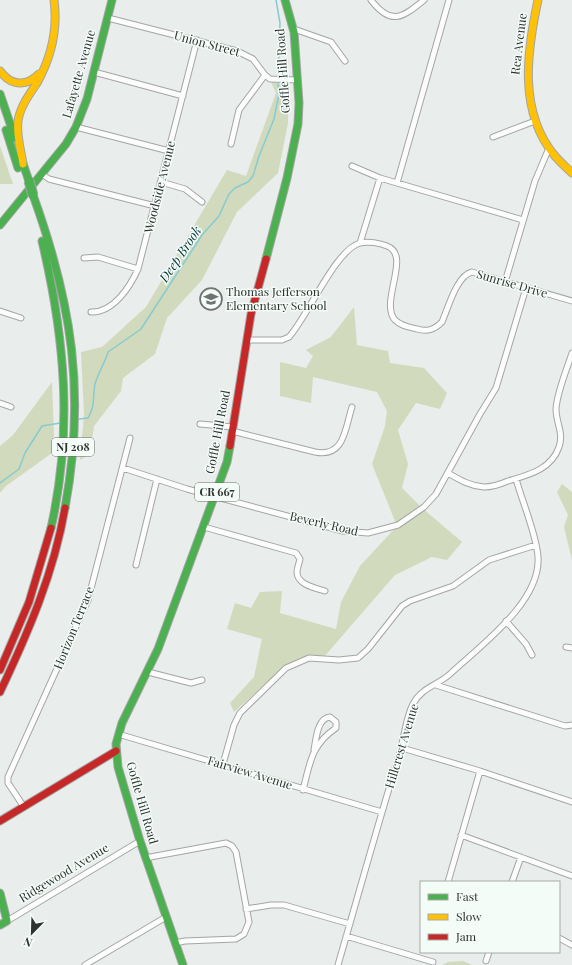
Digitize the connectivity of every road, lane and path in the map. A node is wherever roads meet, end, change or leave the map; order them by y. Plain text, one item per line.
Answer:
1 (54, 0) edge
2 (112, 0) edge
3 (285, 0) edge
4 (371, 0) edge
5 (424, 0) edge
6 (450, 0) edge
7 (538, 0) edge
8 (108, 18) junction
9 (294, 29) junction
10 (197, 40) junction
11 (345, 61) dead end
12 (46, 66) junction
13 (0, 71) edge
14 (94, 72) junction
15 (265, 75) junction
16 (298, 80) junction
17 (0, 94) edge
18 (183, 96) junction
19 (0, 113) edge
20 (535, 121) junction
21 (76, 127) junction
22 (0, 135) edge
23 (493, 137) dead end
24 (231, 144) dead end
25 (549, 148) junction
26 (169, 151) junction
27 (23, 164) junction
28 (352, 166) dead end
29 (572, 173) edge
30 (42, 174) junction
31 (380, 178) junction
32 (161, 182) junction
33 (397, 183) junction
34 (27, 184) junction
35 (31, 197) junction
36 (202, 202) dead end
37 (155, 206) junction
38 (523, 220) junction
39 (0, 225) edge
40 (360, 243) junction
41 (84, 258) dead end
42 (138, 269) junction
43 (505, 282) junction
44 (526, 288) junction
45 (572, 302) edge
46 (0, 311) edge
47 (91, 312) dead end
48 (21, 318) dead end
49 (247, 340) junction
50 (572, 353) edge
51 (0, 403) edge
52 (11, 407) dead end
53 (352, 407) dead end
54 (200, 424) dead end
55 (233, 429) junction
56 (130, 438) dead end
57 (123, 468) junction
58 (448, 473) junction
59 (157, 479) junction
60 (516, 479) junction
61 (215, 496) junction
62 (204, 527) junction
63 (536, 545) junction
64 (136, 565) dead end
65 (326, 591) dead end
66 (506, 621) junction
67 (532, 655) dead end
68 (0, 670) edge
69 (148, 672) junction
70 (202, 680) dead end
71 (436, 685) junction
72 (0, 692) edge
73 (572, 725) edge
74 (118, 734) junction
75 (402, 748) junction
76 (314, 750) junction
77 (116, 751) junction
78 (223, 764) junction
79 (480, 771) junction
80 (303, 790) junction
81 (572, 802) edge
82 (24, 807) junction
83 (382, 812) junction
84 (0, 822) edge
85 (461, 835) junction
86 (140, 841) junction
87 (521, 857) junction
88 (145, 858) junction
89 (572, 876) edge
90 (448, 881) edge
91 (512, 881) edge
92 (0, 893) edge
93 (246, 909) junction
94 (166, 917) junction
95 (4, 923) edge
96 (350, 924) junction
97 (346, 936) junction
98 (560, 939) edge
99 (175, 943) junction
100 (572, 945) edge
101 (489, 953) edge
102 (486, 961) dead end
103 (433, 962) dead end
104 (85, 965) edge
105 (183, 965) edge
106 (338, 965) edge

1 - 12 main road
2 - 8 main road, Lafayette Avenue
3 - 9 main road, Goffle Hill Road / CR 667
4 - 5 street
6 - 33 street
7 - 20 main road, Rea Avenue
8 - 10 street, Union Street
8 - 14 main road, Lafayette Avenue
9 - 11 street
9 - 16 main road, Goffle Hill Road / CR 667
10 - 15 street, Union Street
10 - 18 street, Woodside Avenue
12 - 13 main road
12 - 27 main road
14 - 18 street
14 - 21 main road, Lafayette Avenue
15 - 16 street
15 - 24 street
16 - 49 main road, Goffle Hill Road / CR 667
17 - 27 main road, NJ 208
18 - 26 street, Woodside Avenue
19 - 34 main road, NJ 208
20 - 23 street
20 - 25 main road, Rea Avenue
21 - 26 street
21 - 30 main road, Lafayette Avenue
22 - 34 main road
25 - 29 main road, Rea Avenue
25 - 38 street
26 - 32 street, Woodside Avenue
27 - 34 main road, NJ 208
28 - 31 street
30 - 37 street
30 - 39 main road, Lafayette Avenue
31 - 33 street
31 - 40 street
32 - 36 street
32 - 37 street, Woodside Avenue
33 - 38 street
34 - 35 main road, NJ 208, bridge
35 - 68 main road, NJ 208
35 - 72 main road, NJ 208
37 - 42 street, Woodside Avenue
38 - 43 street
40 - 43 street, Sunrise Drive
40 - 49 street
41 - 42 street
42 - 47 street, Woodside Avenue
43 - 44 street, Sunrise Drive
44 - 45 street, Sunrise Drive
44 - 58 street, Beverly Road
46 - 48 street
49 - 55 main road, Goffle Hill Road / CR 667
50 - 60 street
51 - 52 street
53 - 55 street
54 - 55 street
55 - 61 main road, Goffle Hill Road / CR 667
56 - 57 street, Horizon Terrace
57 - 59 street, Beverly Road
57 - 82 street, Horizon Terrace
58 - 60 street
58 - 61 street, Beverly Road
59 - 61 street, Beverly Road
59 - 64 street
60 - 63 street, Hillcrest Avenue
61 - 62 main road, Goffle Hill Road / CR 667
62 - 65 street
62 - 69 main road, Goffle Hill Road / CR 667
63 - 66 street, Hillcrest Avenue
63 - 78 street
66 - 67 street
66 - 71 street, Hillcrest Avenue
69 - 70 street
69 - 74 main road, Goffle Hill Road / CR 667
71 - 73 street
71 - 75 street, Hillcrest Avenue
74 - 77 main road, Goffle Hill Road / CR 667
74 - 78 street, Fairview Avenue
75 - 79 street
75 - 83 street, Hillcrest Avenue
76 - 76 street
76 - 80 street
77 - 82 main road
77 - 86 main road, Goffle Hill Road / CR 667
78 - 80 street, Fairview Avenue
79 - 81 street
79 - 85 street
80 - 83 street, Fairview Avenue
82 - 84 main road
83 - 96 street, Hillcrest Avenue
85 - 87 street
85 - 90 street
86 - 88 main road, Goffle Hill Road / CR 667
86 - 95 street, Ridgewood Avenue
87 - 89 street
87 - 91 street
88 - 93 street
88 - 94 main road, Goffle Hill Road / CR 667
92 - 95 main road
93 - 96 street
93 - 99 street
94 - 99 main road, Goffle Hill Road / CR 667
94 - 104 street
96 - 97 street, Hillcrest Avenue
97 - 103 street
97 - 106 street, Hillcrest Avenue
98 - 100 street
99 - 105 main road, Goffle Hill Road / CR 667
101 - 102 street

